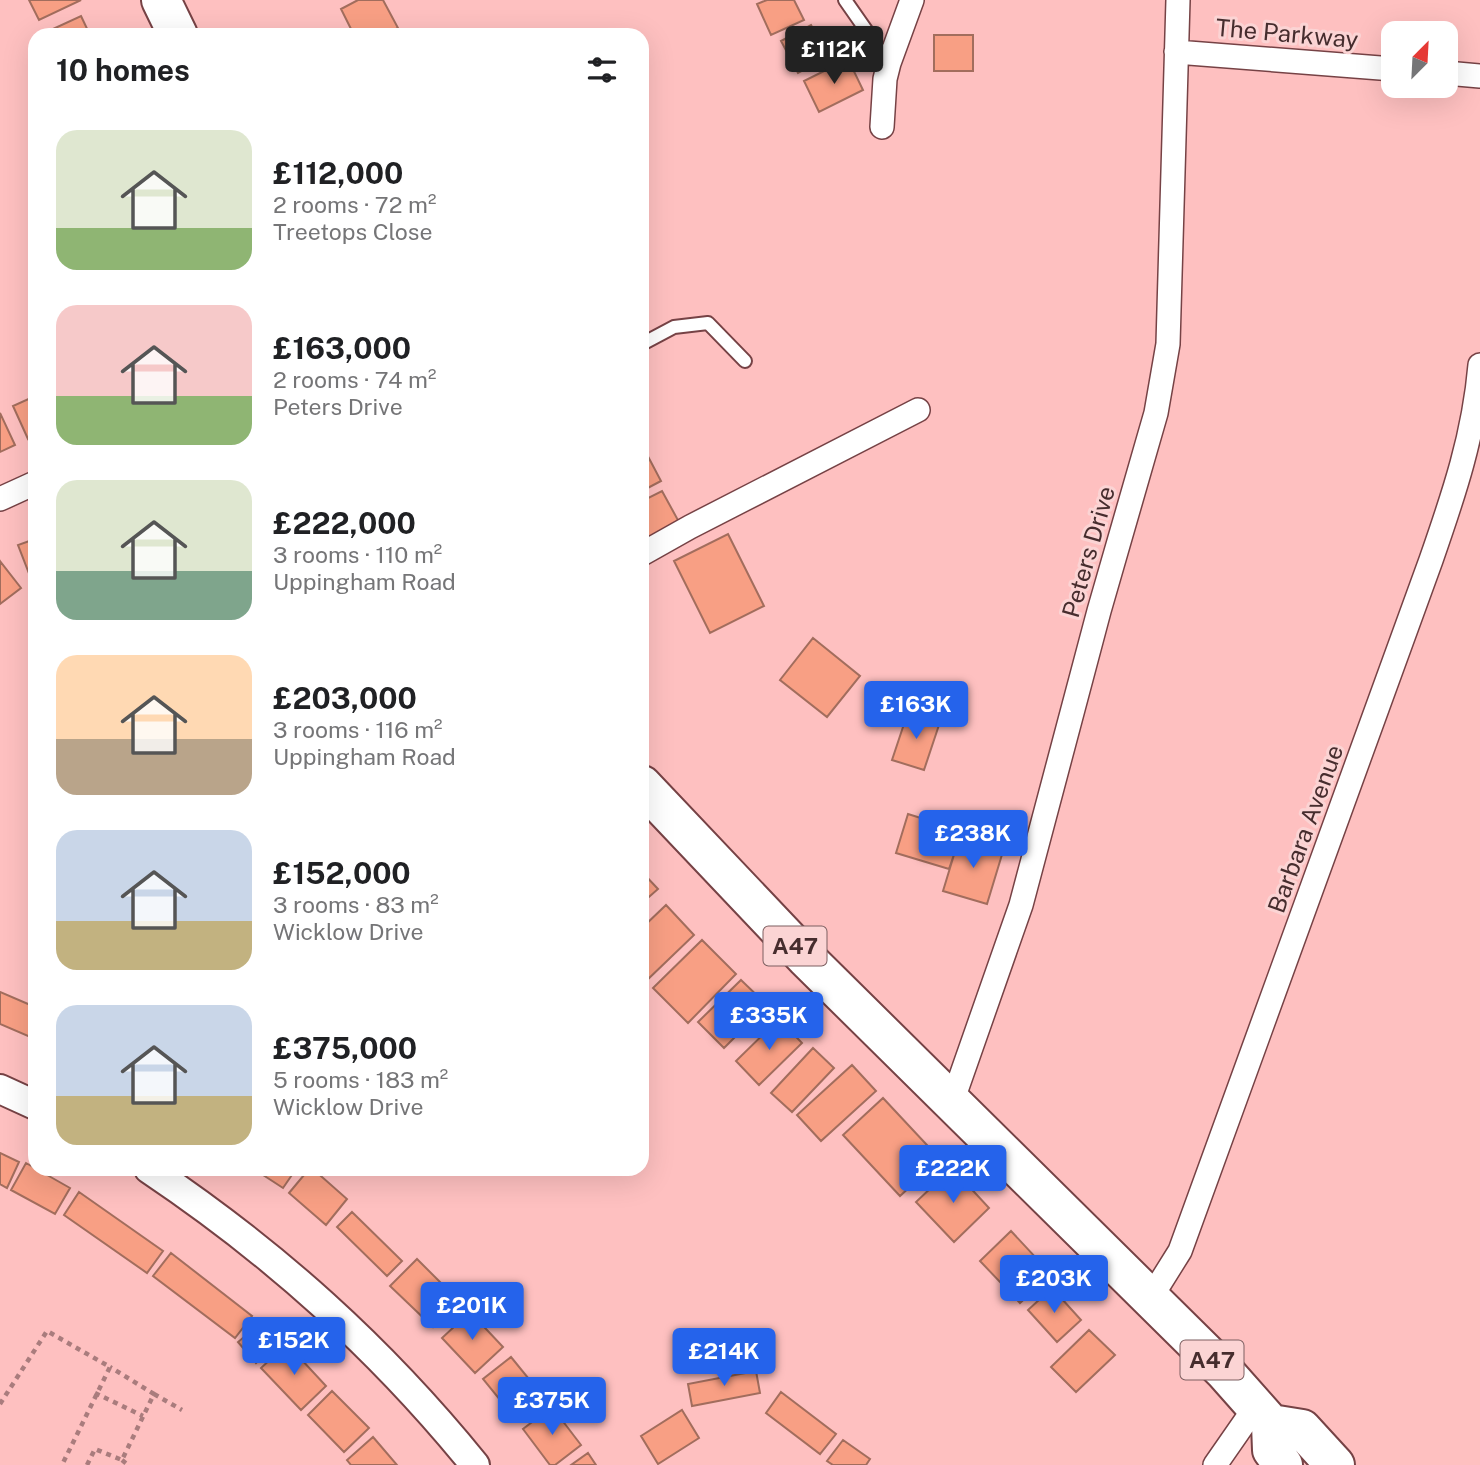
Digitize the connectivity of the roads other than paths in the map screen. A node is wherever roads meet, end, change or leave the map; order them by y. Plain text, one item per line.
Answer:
1 (161, 0) edge
2 (845, 0) edge
3 (912, 0) edge
4 (1178, 0) edge
5 (175, 28) edge
6 (1176, 52) junction
7 (889, 63) junction
8 (1381, 68) edge
9 (1458, 74) edge
10 (1480, 76) edge
11 (882, 127) dead end
12 (649, 340) edge
13 (745, 361) dead end
14 (1480, 365) edge
15 (918, 410) dead end
16 (28, 486) edge
17 (0, 499) edge
18 (649, 550) edge
19 (649, 792) edge
20 (0, 1089) edge
21 (28, 1102) edge
22 (952, 1102) junction
23 (159, 1176) edge
24 (1150, 1299) junction
25 (1264, 1415) junction
26 (475, 1465) edge
27 (1215, 1465) edge
28 (1283, 1465) edge
29 (1335, 1465) edge

1 - 5 highway
2 - 7 lane
3 - 7 street
4 - 6 street, Peters Drive
6 - 8 street, The Parkway
6 - 22 street, Peters Drive
7 - 11 street
9 - 10 street
12 - 13 lane
14 - 24 street, Barbara Avenue
15 - 18 street
16 - 17 street
19 - 22 highway, A47
20 - 21 street
22 - 24 highway, A47
23 - 26 street
24 - 25 highway, A47
25 - 27 street
25 - 28 highway
25 - 29 highway

